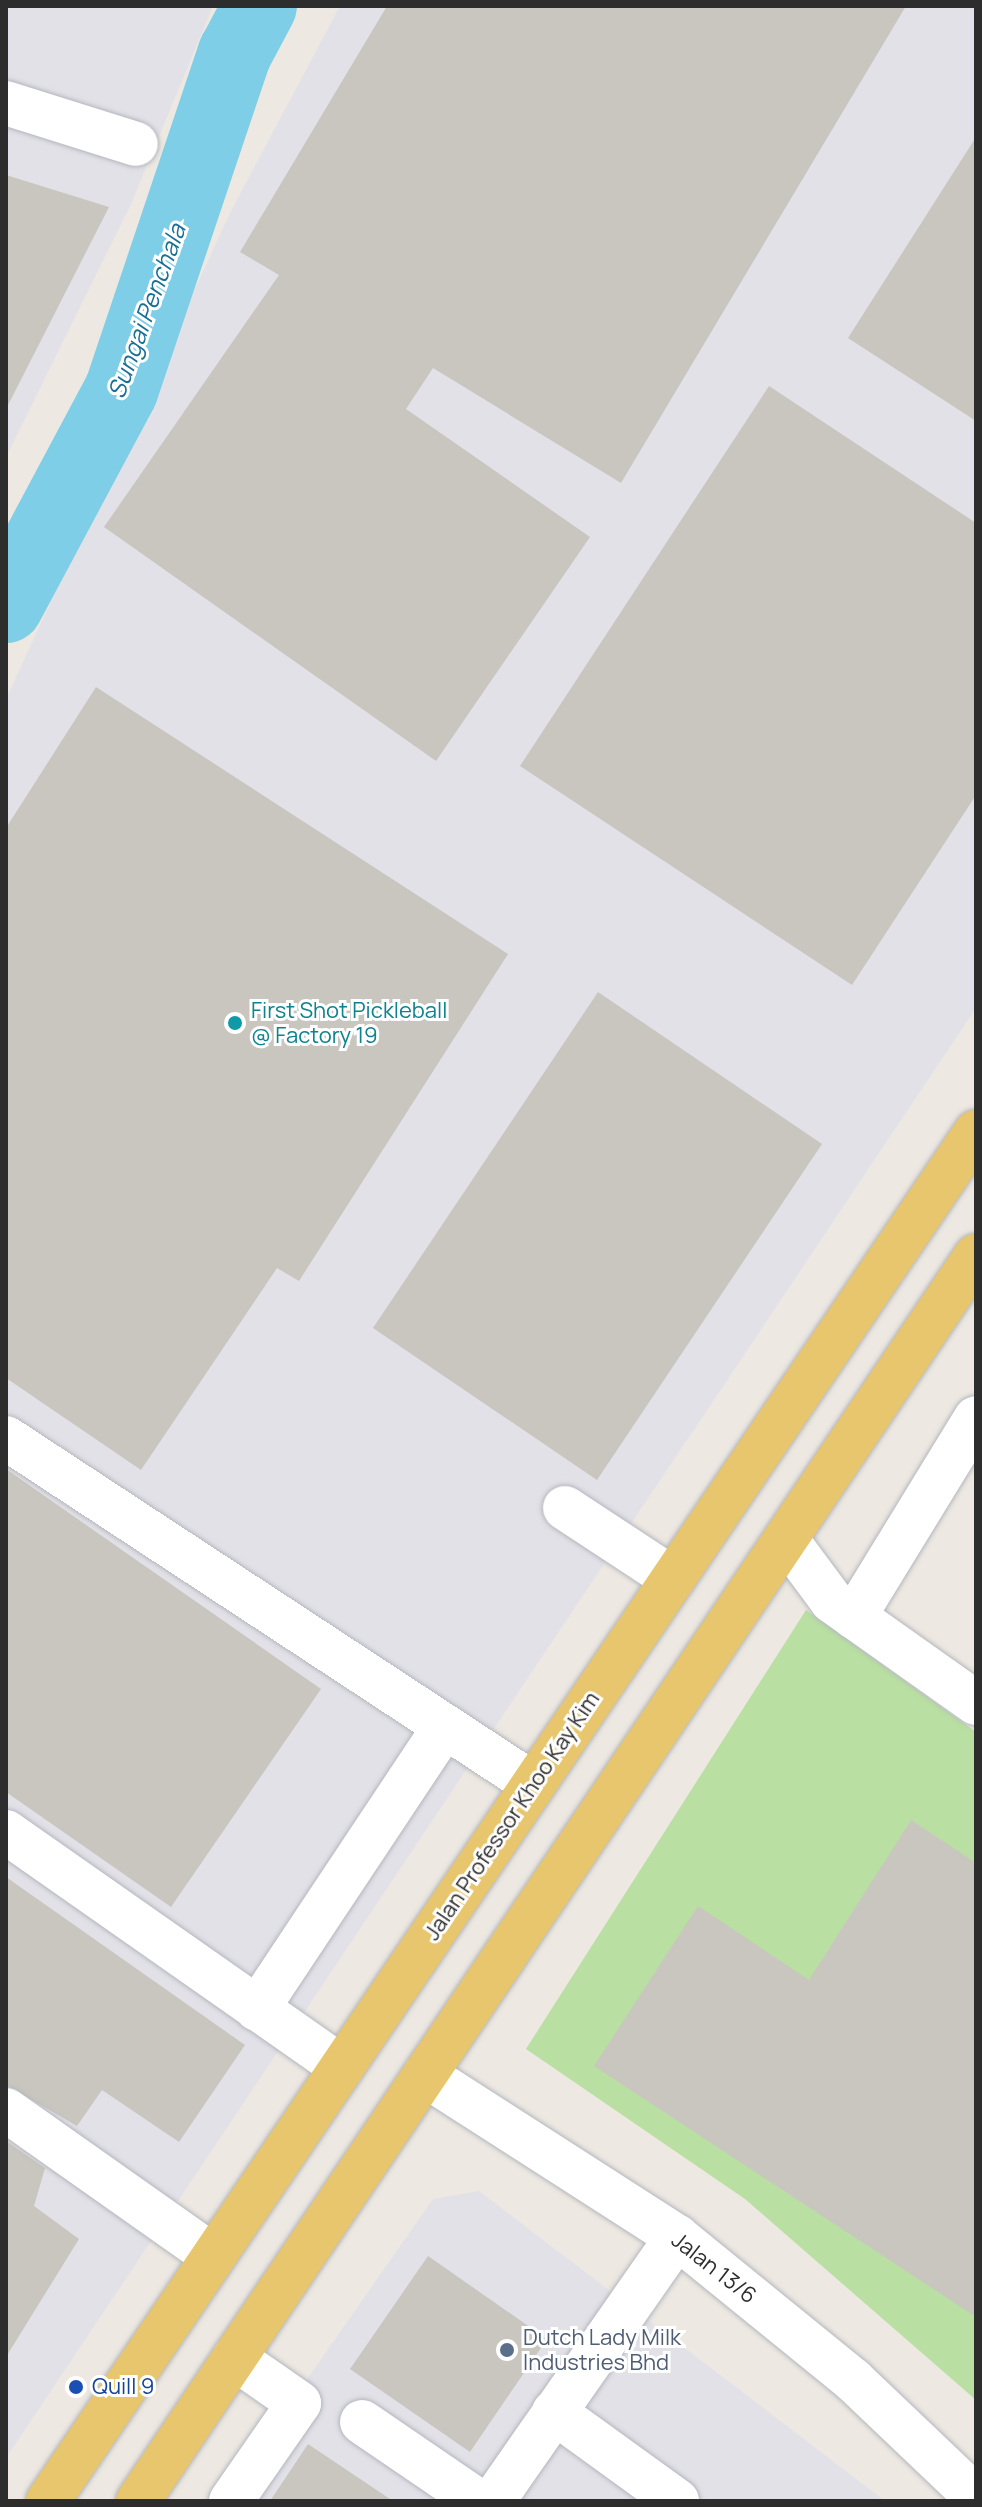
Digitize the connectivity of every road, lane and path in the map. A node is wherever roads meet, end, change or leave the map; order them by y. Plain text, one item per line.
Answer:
1 (6, 103) edge
2 (136, 144) dead end
3 (976, 1132) edge
4 (976, 1256) edge
5 (976, 1418) edge
6 (6, 1438) edge
7 (565, 1508) dead end
8 (786, 1539) junction
9 (759, 1577) junction
10 (673, 1579) junction
11 (843, 1609) junction
12 (976, 1703) edge
13 (443, 1729) junction
14 (533, 1784) junction
15 (6, 1832) edge
16 (257, 2009) junction
17 (342, 2067) junction
18 (425, 2075) junction
19 (6, 2110) edge
20 (677, 2237) junction
21 (213, 2256) junction
22 (234, 2358) junction
23 (554, 2412) junction
24 (362, 2422) dead end
25 (963, 2492) edge
26 (48, 2501) edge
27 (138, 2501) edge
28 (231, 2501) edge
29 (478, 2501) edge
30 (493, 2501) edge
31 (677, 2501) edge

1 - 2 street
3 - 10 main road, Jalan Professor Khoo Kay Kim
4 - 8 main road
5 - 11 street
6 - 13 street
7 - 10 street
8 - 9 main road
8 - 11 street
9 - 11 street
9 - 18 main road
10 - 14 main road, Jalan Professor Khoo Kay Kim
11 - 12 street
13 - 14 street
13 - 16 street
14 - 17 main road, Jalan Professor Khoo Kay Kim
15 - 16 street
16 - 17 street
17 - 21 main road, Jalan Professor Khoo Kay Kim
18 - 20 street, Jalan 13/6
18 - 22 main road
19 - 21 street
20 - 23 street
20 - 25 street, Jalan 13/6
21 - 26 main road, Jalan Professor Khoo Kay Kim
22 - 27 main road
22 - 28 street
23 - 30 street
23 - 31 street
24 - 29 street

